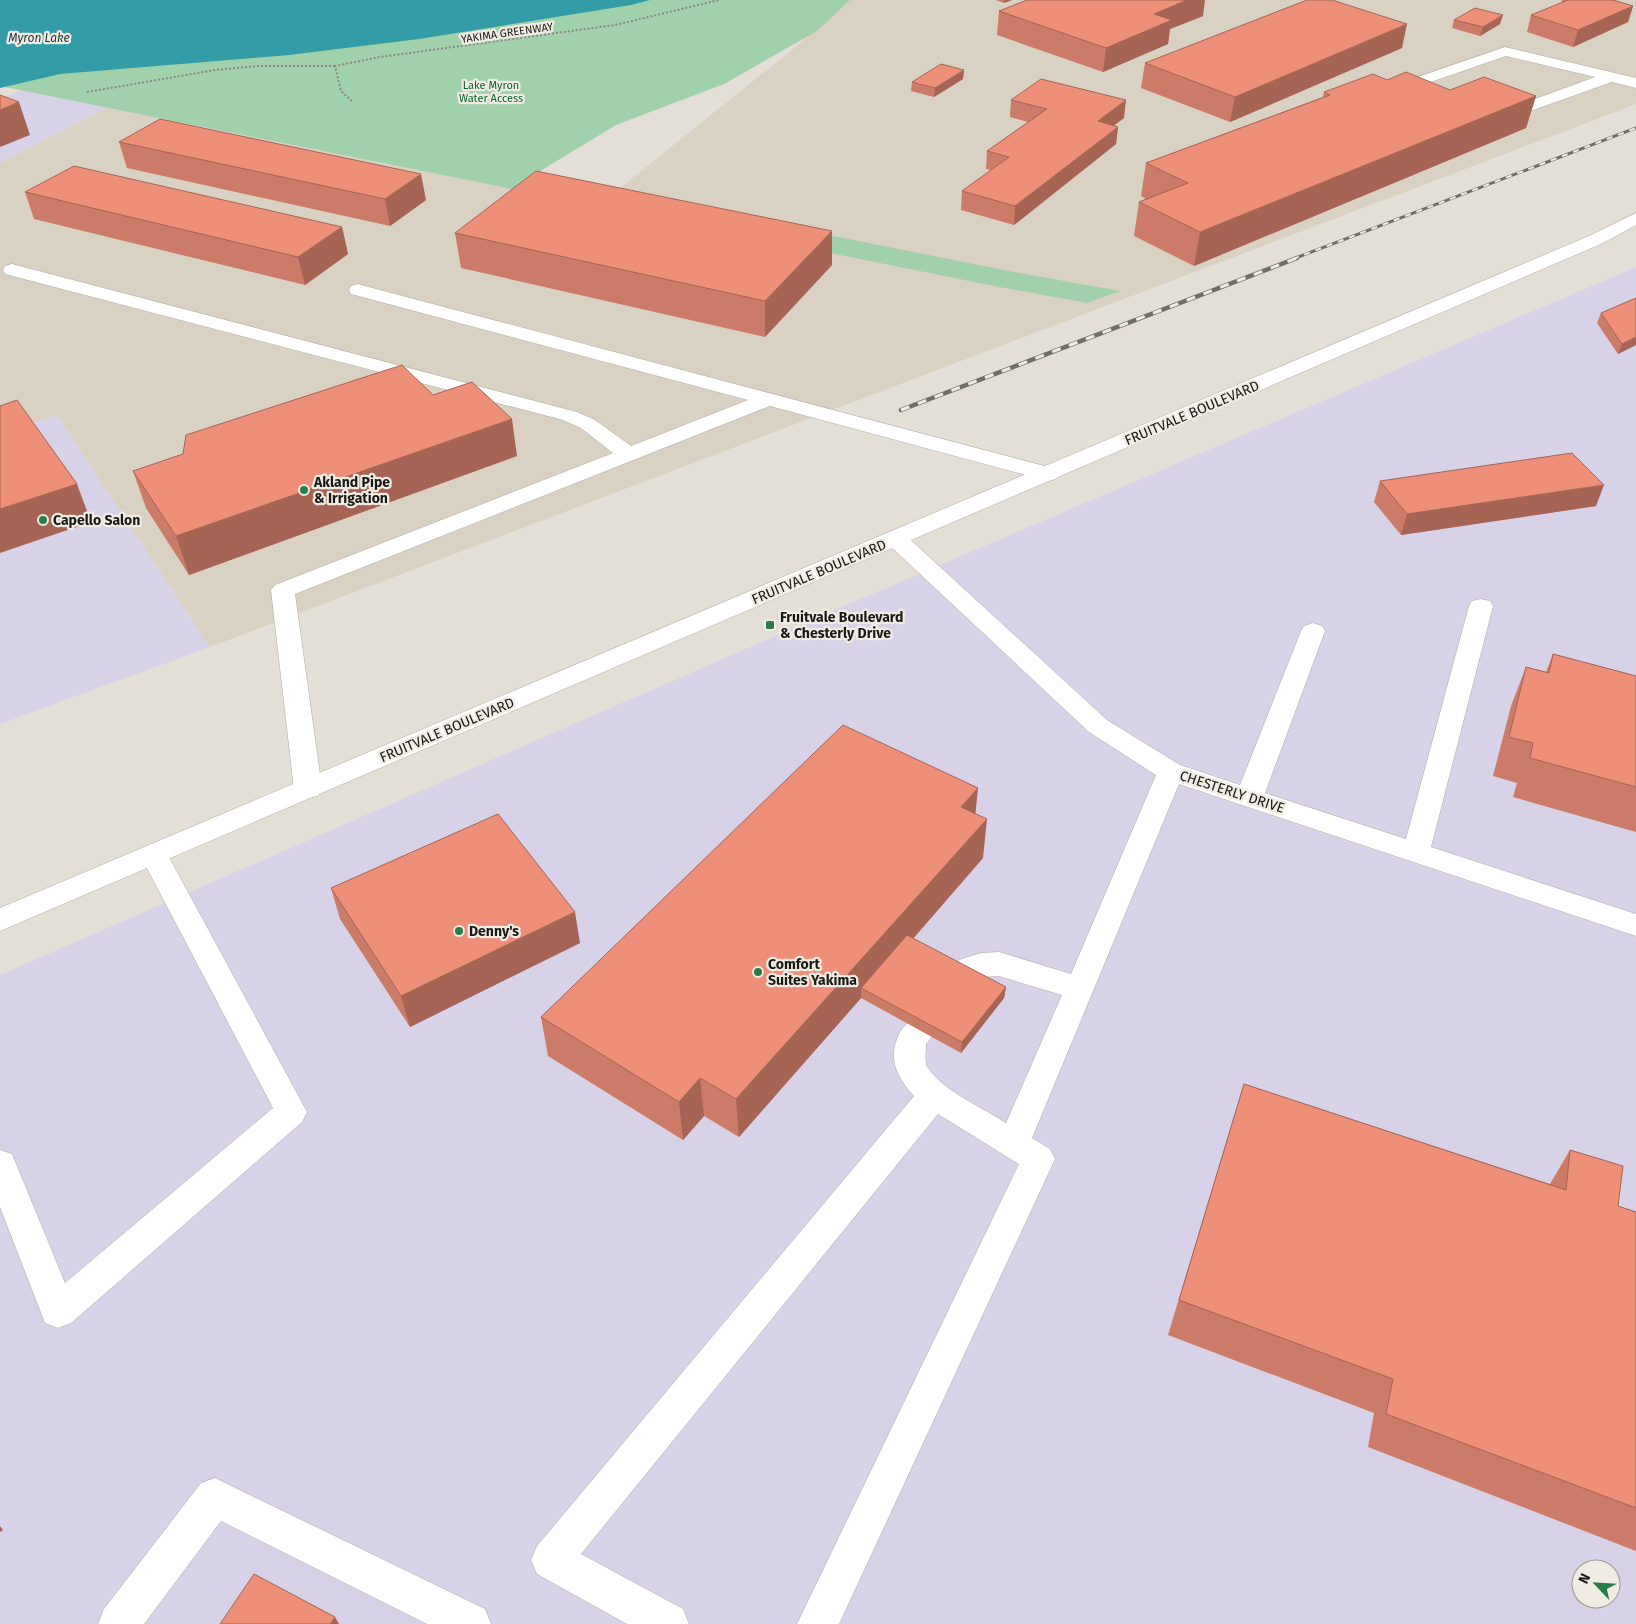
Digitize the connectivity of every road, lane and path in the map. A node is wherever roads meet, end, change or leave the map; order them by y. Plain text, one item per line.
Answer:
1 (719, 0) edge
2 (335, 66) junction
3 (1610, 77) junction
4 (1417, 82) edge
5 (1636, 83) edge
6 (87, 92) dead end
7 (352, 101) dead end
8 (1505, 115) edge
9 (1636, 218) edge
10 (12, 270) dead end
11 (358, 290) dead end
12 (769, 399) junction
13 (629, 454) junction
14 (1048, 474) junction
15 (896, 539) junction
16 (1481, 606) dead end
17 (1314, 631) dead end
18 (1171, 772) junction
19 (308, 789) junction
20 (1249, 798) junction
21 (1416, 852) junction
22 (154, 855) junction
23 (0, 920) edge
24 (1636, 924) edge
25 (1079, 988) junction
26 (934, 1095) junction
27 (1014, 1143) junction
28 (0, 1164) edge
29 (119, 1624) edge
30 (470, 1624) edge
31 (668, 1624) edge
32 (818, 1624) edge

1 - 2 path, YAKIMA GREENWAY
2 - 6 path, YAKIMA GREENWAY
2 - 7 path
3 - 4 main road
3 - 5 main road
3 - 8 main road
9 - 14 main road, FRUITVALE BOULEVARD
10 - 13 main road
11 - 12 main road
12 - 13 main road
12 - 14 main road
13 - 19 main road
14 - 15 main road, FRUITVALE BOULEVARD
15 - 18 main road, CHESTERLY DRIVE
15 - 19 main road, FRUITVALE BOULEVARD
16 - 21 main road
17 - 20 main road
18 - 20 main road, CHESTERLY DRIVE
18 - 25 main road
19 - 22 main road, FRUITVALE BOULEVARD
20 - 21 main road, CHESTERLY DRIVE
21 - 24 main road, CHESTERLY DRIVE
22 - 23 main road, FRUITVALE BOULEVARD
22 - 28 main road
25 - 26 main road
25 - 27 main road
26 - 27 main road
26 - 31 main road
27 - 32 main road
29 - 30 main road

